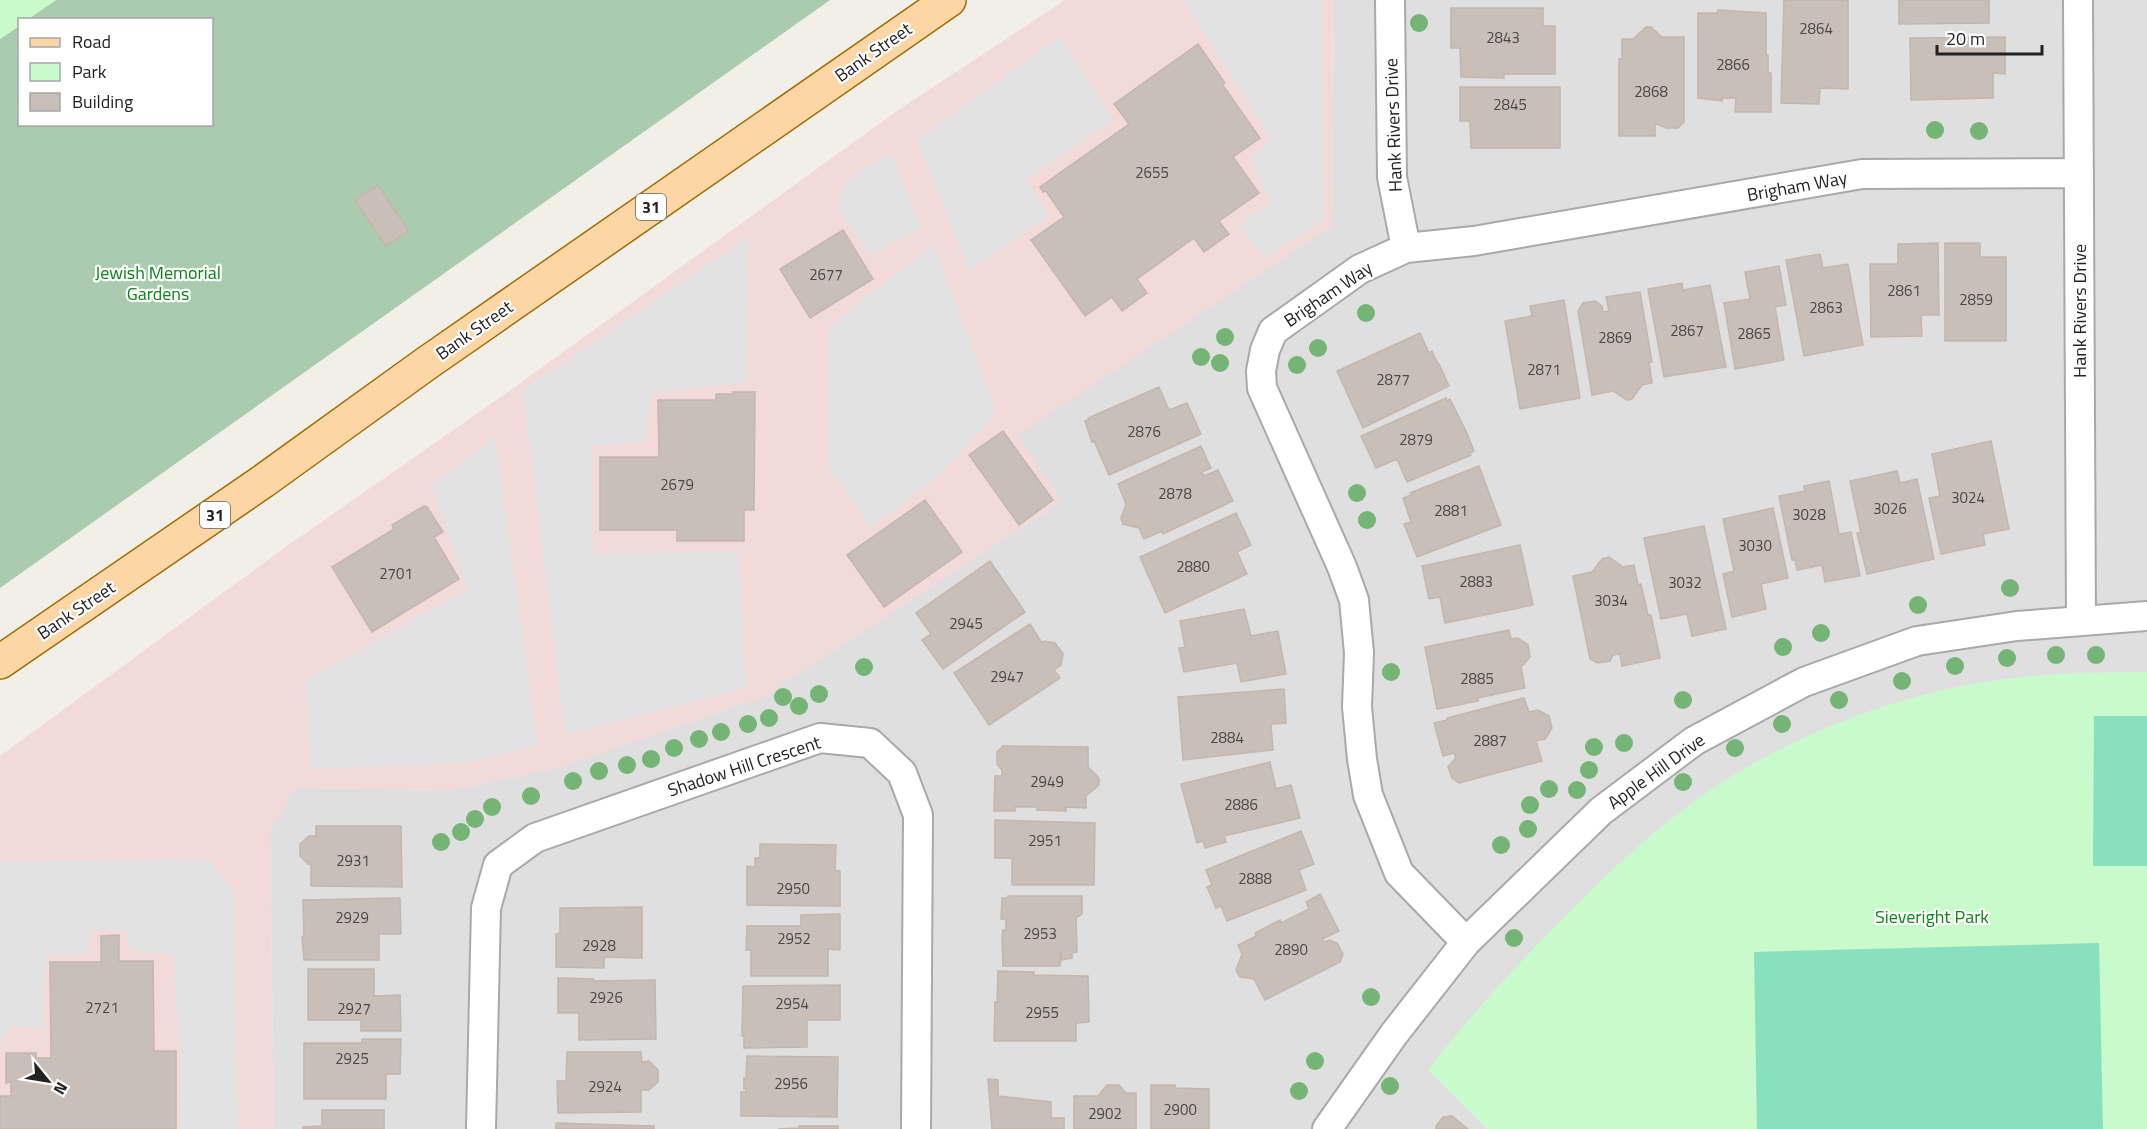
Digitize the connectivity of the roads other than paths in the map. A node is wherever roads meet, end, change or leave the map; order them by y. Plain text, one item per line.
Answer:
1 (949, 0) edge
2 (1390, 0) edge
3 (2078, 0) edge
4 (2079, 173) junction
5 (1406, 248) junction
6 (2147, 616) edge
7 (2081, 621) junction
8 (0, 662) edge
9 (1466, 942) junction
10 (481, 1129) edge
11 (916, 1129) edge
12 (1327, 1129) edge

1 - 8 main road, Bank Street / 31
2 - 5 street, Hank Rivers Drive
3 - 4 street, Hank Rivers Drive
4 - 5 street, Brigham Way
4 - 7 street, Hank Rivers Drive
5 - 9 street, Brigham Way
6 - 7 street, Apple Hill Drive
7 - 9 street, Apple Hill Drive
9 - 12 street, Apple Hill Drive
10 - 11 street, Shadow Hill Crescent

